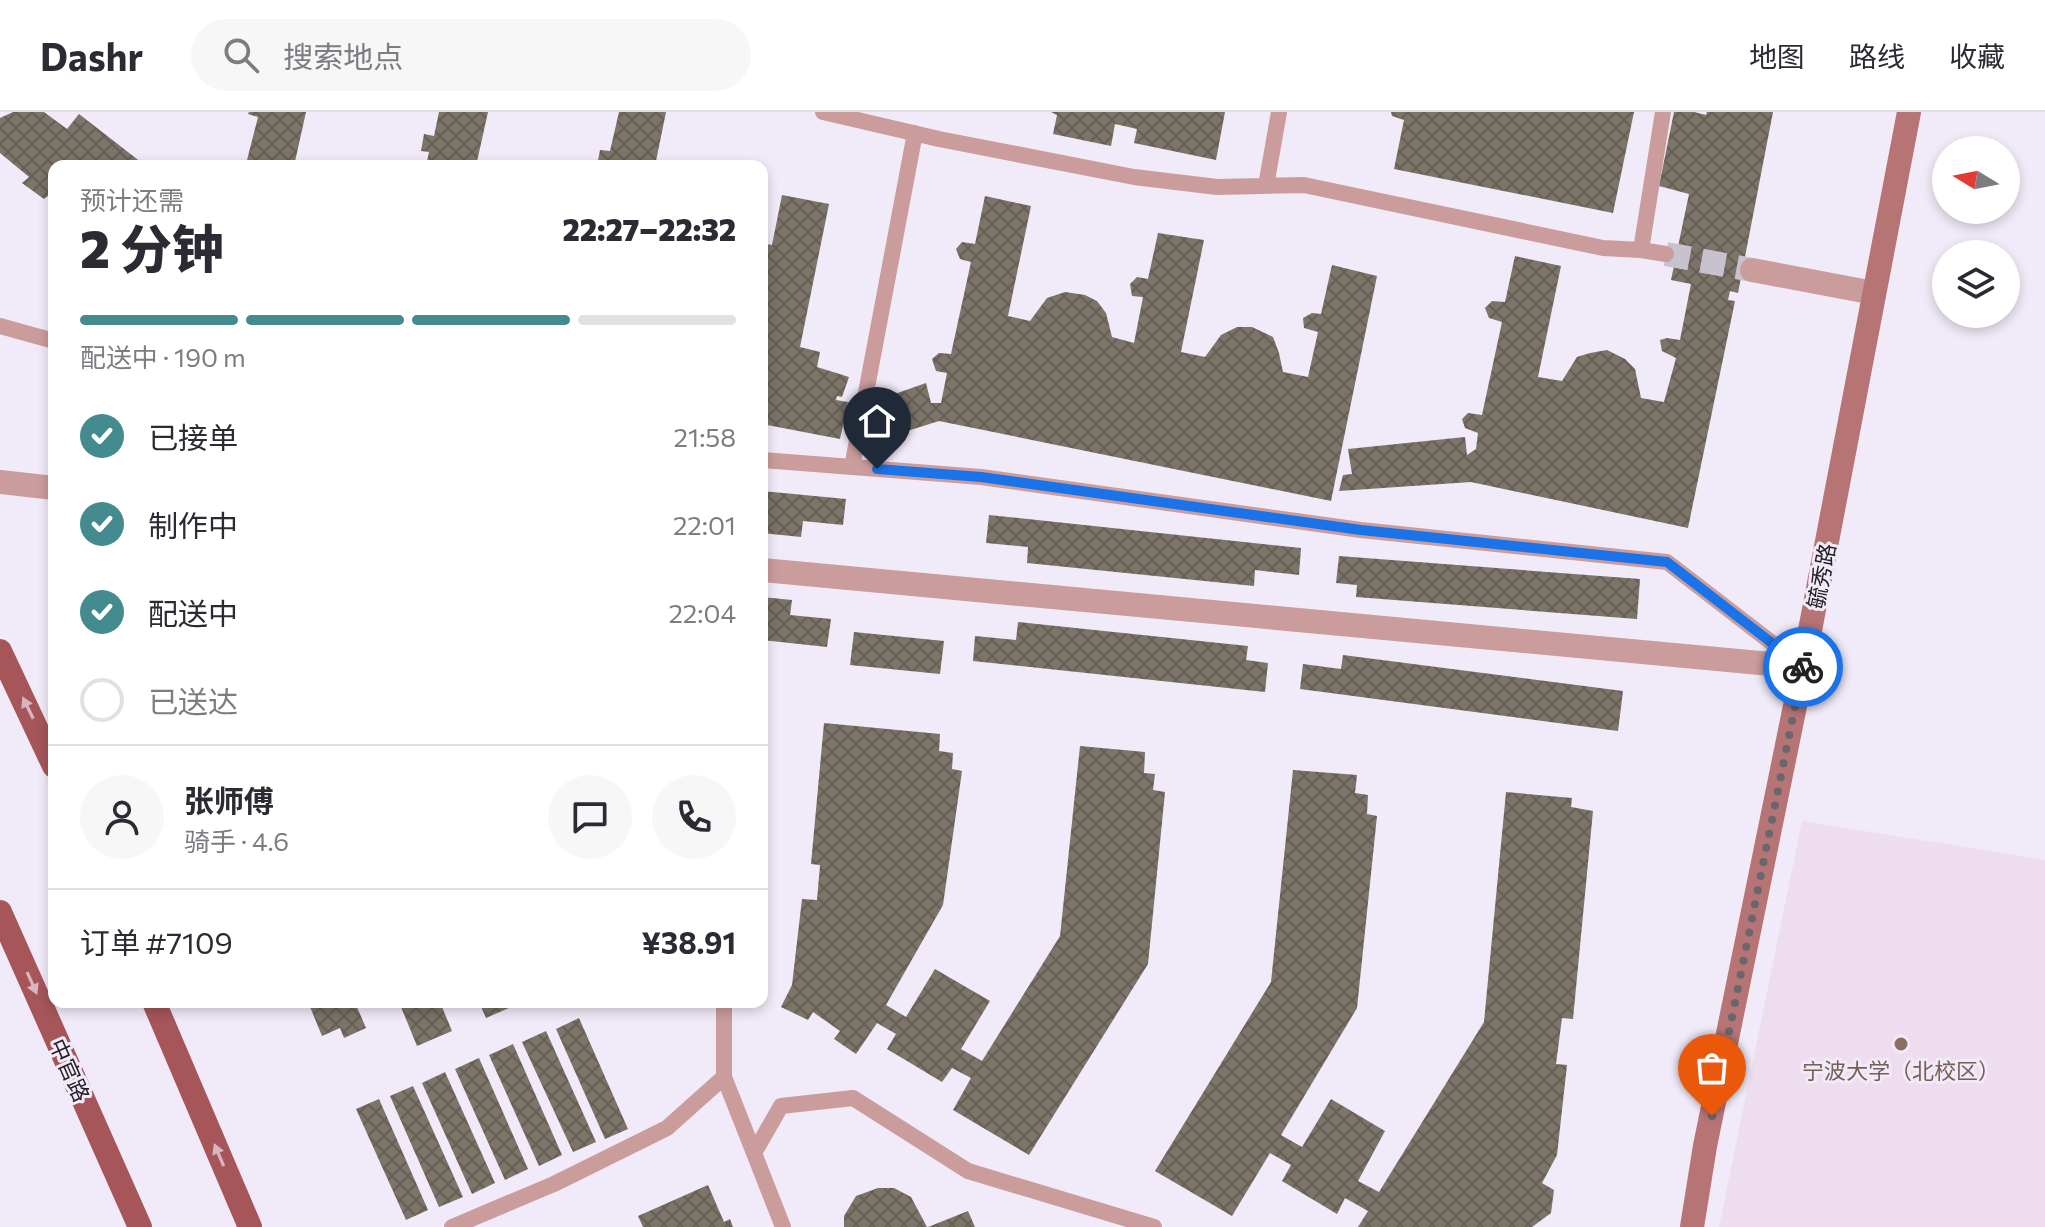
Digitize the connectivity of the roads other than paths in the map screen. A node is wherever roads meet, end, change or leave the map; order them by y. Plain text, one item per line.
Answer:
1 (823, 112) edge
2 (1279, 112) edge
3 (1663, 112) edge
4 (1909, 112) edge
5 (915, 133) junction
6 (1266, 186) junction
7 (1641, 250) junction
8 (1666, 254) tunnel mouth
9 (1752, 270) tunnel mouth
10 (1874, 293) junction
11 (0, 326) edge
12 (48, 339) edge
13 (768, 460) edge
14 (852, 467) junction
15 (0, 482) edge
16 (48, 487) edge
17 (768, 571) edge
18 (0, 651) edge
19 (1803, 667) junction
20 (48, 753) edge
21 (0, 912) edge
22 (157, 1008) edge
23 (724, 1008) edge
24 (724, 1077) junction
25 (754, 1153) junction
26 (140, 1227) edge
27 (250, 1227) edge
28 (452, 1227) edge
29 (783, 1227) edge
30 (1154, 1227) edge
31 (1692, 1227) edge

1 - 5 lane
2 - 6 lane
3 - 7 lane
4 - 10 street, 毓秀路
5 - 6 lane
5 - 14 lane
6 - 7 lane
7 - 8 lane
9 - 10 street
10 - 19 street, 毓秀路
11 - 12 lane
13 - 14 lane
14 - 19 lane
15 - 16 street
17 - 19 street
20 -> 18 main road
19 - 31 street, 毓秀路
21 -> 26 main road, 中官路
27 -> 22 main road
23 - 24 lane
24 - 25 lane
24 - 28 lane
25 - 29 lane
25 - 30 lane

